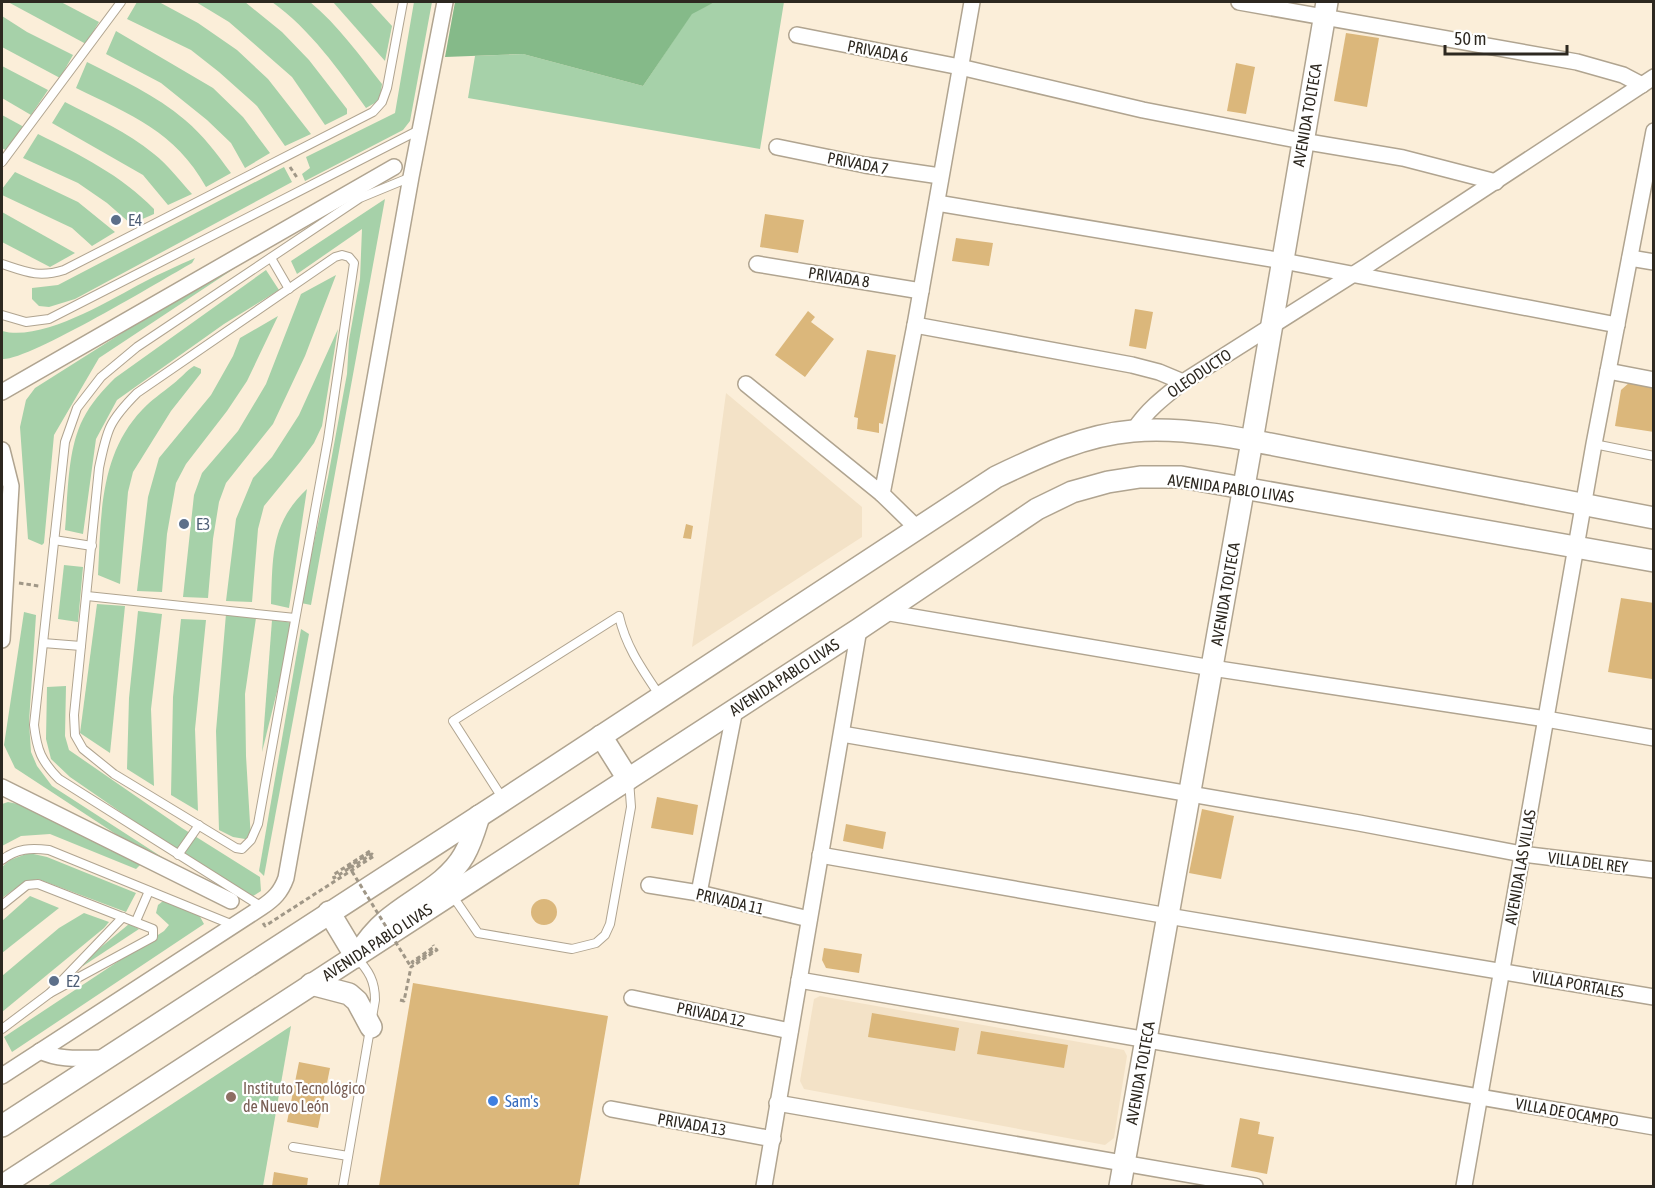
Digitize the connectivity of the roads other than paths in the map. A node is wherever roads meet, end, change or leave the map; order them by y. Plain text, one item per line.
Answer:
1 (121, 2) edge
2 (403, 2) edge
3 (445, 2) edge
4 (972, 2) edge
5 (1239, 2) edge
6 (1325, 10) edge
7 (797, 35) dead end
8 (960, 67) junction
9 (1648, 81) edge
10 (421, 129) junction
11 (1653, 131) edge
12 (1302, 141) junction
13 (777, 147) dead end
14 (1652, 151) edge
15 (2, 162) edge
16 (394, 166) dead end
17 (940, 176) junction
18 (411, 177) junction
19 (1496, 182) junction
20 (937, 203) junction
21 (270, 258) junction
22 (1630, 258) junction
23 (1283, 261) junction
24 (1653, 262) edge
25 (2, 264) edge
26 (757, 264) dead end
27 (1353, 275) junction
28 (290, 289) junction
29 (921, 291) junction
30 (2, 315) edge
31 (915, 325) junction
32 (1272, 325) junction
33 (1617, 325) junction
34 (1608, 371) junction
35 (1653, 380) edge
36 (1183, 382) junction
37 (746, 384) dead end
38 (2, 392) edge
39 (1134, 430) junction
40 (1252, 441) junction
41 (1594, 444) junction
42 (2, 450) edge
43 (1653, 456) edge
44 (1244, 488) junction
45 (882, 494) junction
46 (1584, 504) junction
47 (1653, 518) edge
48 (918, 530) junction
49 (54, 540) junction
50 (92, 546) junction
51 (1576, 547) junction
52 (1653, 561) edge
53 (87, 596) junction
54 (885, 612) junction
55 (295, 618) junction
56 (860, 629) junction
57 (2, 640) edge
58 (43, 643) junction
59 (81, 646) junction
60 (1212, 668) junction
61 (660, 697) junction
62 (735, 709) junction
63 (1546, 718) junction
64 (843, 734) junction
65 (601, 736) junction
66 (1653, 738) edge
67 (628, 779) junction
68 (2, 787) edge
69 (1190, 793) junction
70 (504, 800) junction
71 (479, 816) junction
72 (199, 825) junction
73 (1522, 854) junction
74 (178, 855) junction
75 (820, 855) junction
76 (2, 860) edge
77 (1653, 870) edge
78 (649, 885) dead end
79 (149, 891) junction
80 (699, 893) junction
81 (451, 894) junction
82 (231, 901) dead end
83 (2, 905) edge
84 (259, 909) junction
85 (329, 912) junction
86 (1168, 916) junction
87 (123, 917) junction
88 (809, 919) junction
89 (136, 921) junction
90 (234, 926) junction
91 (356, 957) junction
92 (1502, 971) junction
93 (798, 980) junction
94 (311, 984) junction
95 (50, 993) junction
96 (1653, 997) edge
97 (632, 998) dead end
98 (371, 1027) junction
99 (2, 1029) edge
100 (790, 1031) junction
101 (1146, 1041) junction
102 (40, 1051) junction
103 (104, 1058) junction
104 (5, 1071) edge
105 (1480, 1097) junction
106 (777, 1103) junction
107 (610, 1109) dead end
108 (2, 1126) edge
109 (1653, 1127) edge
110 (773, 1139) junction
111 (293, 1147) dead end
112 (348, 1156) junction
113 (1124, 1163) junction
114 (2, 1186) edge
115 (343, 1186) edge
116 (764, 1186) edge
117 (1120, 1186) edge
118 (1255, 1186) edge
119 (1464, 1186) edge

1 - 15 lane
2 - 25 lane
3 - 10 street
4 - 8 street
5 - 6 street
6 - 9 street
6 - 12 main road, AVENIDA TOLTECA
7 - 8 street, PRIVADA 6
8 - 12 street, PRIVADA 6
8 - 17 street
9 - 19 street, OLEODUCTO
10 - 18 street
10 - 30 lane
11 - 14 street
12 - 19 street, PRIVADA 6
12 - 23 main road, AVENIDA TOLTECA
13 - 17 street, PRIVADA 7
14 - 22 street
16 - 38 street
17 - 20 street
18 - 21 lane
18 - 84 street
19 - 27 street, OLEODUCTO
20 - 23 street
20 - 29 street
21 - 28 lane
21 - 49 lane
22 - 24 street
22 - 33 street
23 - 27 street
23 - 32 main road, AVENIDA TOLTECA
26 - 29 street, PRIVADA 8
27 - 32 street, OLEODUCTO
27 - 33 street
28 - 50 lane
28 - 55 lane
29 - 31 street
31 - 36 street
31 - 45 street
32 - 36 street, OLEODUCTO
32 - 40 main road, AVENIDA TOLTECA
33 - 34 street
34 - 35 street
34 - 41 street
36 - 39 street, OLEODUCTO
37 - 45 street
39 - 40 main road
39 - 48 main road
40 - 44 main road, AVENIDA TOLTECA
40 - 46 main road
41 - 43 lane
41 - 46 street
42 - 57 street
44 - 51 main road, AVENIDA PABLO LIVAS
44 - 54 main road, AVENIDA PABLO LIVAS
44 - 60 main road, AVENIDA TOLTECA
45 - 48 street
46 - 47 main road
46 - 51 street
48 - 61 main road
49 - 50 lane
49 - 58 lane
50 - 53 lane
51 - 52 main road, AVENIDA PABLO LIVAS
51 - 63 street, AVENIDA LAS VILLAS
53 - 55 lane
53 - 59 lane
54 - 56 main road, AVENIDA PABLO LIVAS
54 - 60 street
55 - 72 lane
56 - 62 main road, AVENIDA PABLO LIVAS
56 - 64 street
58 - 59 lane
58 - 74 lane
59 - 72 lane
60 - 63 street
60 - 69 main road, AVENIDA TOLTECA
61 - 65 main road
61 - 70 lane
62 - 67 main road, AVENIDA PABLO LIVAS
62 - 80 street
63 - 66 street
63 - 73 street, AVENIDA LAS VILLAS
64 - 69 street, VILLA DEL REY
64 - 75 street
65 - 67 main road
65 - 70 main road
67 - 81 main road, AVENIDA PABLO LIVAS
67 - 81 lane
68 - 82 street
69 - 73 street, VILLA DEL REY
69 - 86 main road, AVENIDA TOLTECA
70 - 71 main road
71 - 85 main road
71 - 91 main road
72 - 74 lane
73 - 77 street, VILLA DEL REY
73 - 92 street, AVENIDA LAS VILLAS
74 - 84 lane
75 - 86 street, VILLA PORTALES
75 - 88 street
76 - 79 lane
78 - 80 street, PRIVADA 11
79 - 89 lane
79 - 90 lane
80 - 88 street, PRIVADA 11
81 - 91 main road, AVENIDA PABLO LIVAS
83 - 87 lane
84 - 90 street
85 - 91 main road
85 - 103 main road
86 - 92 street, VILLA PORTALES
86 - 101 main road, AVENIDA TOLTECA
87 - 89 lane
87 - 95 lane
88 - 93 street
89 - 95 lane
90 - 102 street
91 - 94 main road, AVENIDA PABLO LIVAS
91 - 98 lane
92 - 96 street, VILLA PORTALES
92 - 105 street, AVENIDA LAS VILLAS
93 - 100 street
93 - 101 street, VILLA DE OCAMPO
94 - 98 main road
94 - 114 main road, AVENIDA PABLO LIVAS
95 - 99 lane
97 - 100 street, PRIVADA 12
98 - 112 lane
100 - 106 street
101 - 105 street, VILLA DE OCAMPO
101 - 113 main road, AVENIDA TOLTECA
102 - 103 street
102 - 104 street
103 - 108 main road
105 - 109 street, VILLA DE OCAMPO
105 - 119 street, AVENIDA LAS VILLAS
106 - 110 street
106 - 113 street
107 - 110 street, PRIVADA 13
110 - 116 street
111 - 112 lane
112 - 115 lane
113 - 117 main road, AVENIDA TOLTECA
113 - 118 street

